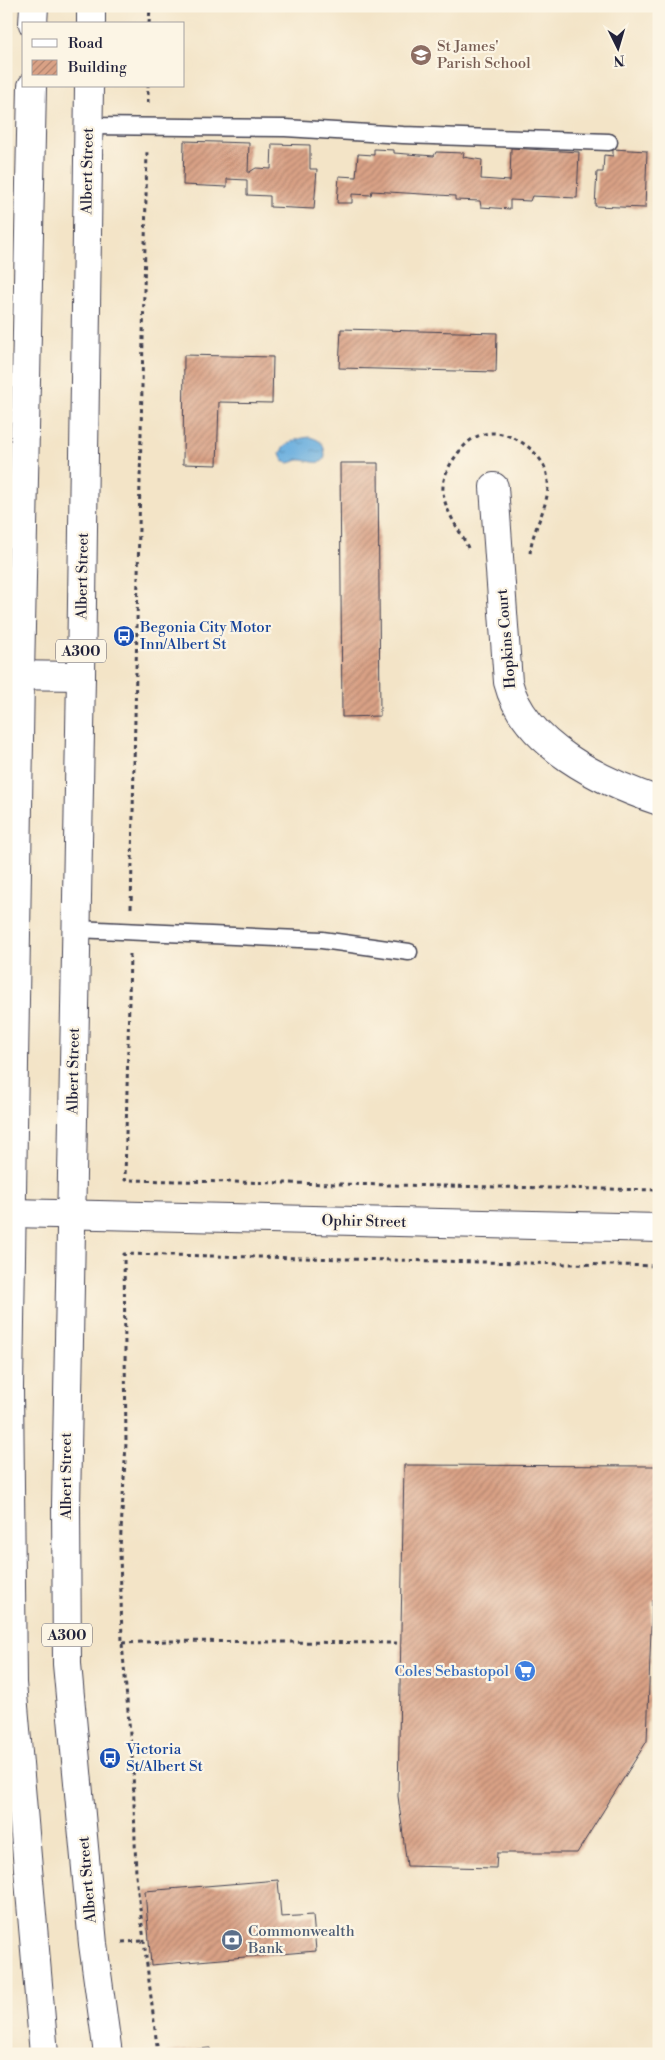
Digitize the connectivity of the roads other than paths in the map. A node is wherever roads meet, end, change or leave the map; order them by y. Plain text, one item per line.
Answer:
1 (34, 6) edge
2 (91, 6) edge
3 (34, 22) edge
4 (91, 22) edge
5 (32, 88) edge
6 (89, 88) edge
7 (87, 126) junction
8 (609, 142) dead end
9 (494, 487) dead end
10 (13, 675) edge
11 (81, 676) junction
12 (659, 801) edge
13 (76, 929) junction
14 (409, 952) dead end
15 (11, 1213) junction
16 (70, 1215) junction
17 (659, 1228) edge
18 (44, 2054) edge
19 (108, 2054) edge

1 - 3 main road
2 - 4 main road
5 - 10 main road
6 - 7 main road, Albert Street / A300
7 - 8 lane
7 - 11 main road, Albert Street / A300
9 - 12 main road, Hopkins Court
10 - 11 main road
10 - 15 main road
11 - 13 main road, Albert Street / A300
13 - 14 lane
13 - 16 main road, Albert Street / A300
15 - 16 main road, Ophir Street
15 - 18 main road
16 - 17 main road, Ophir Street
16 - 19 main road, Albert Street / A300

